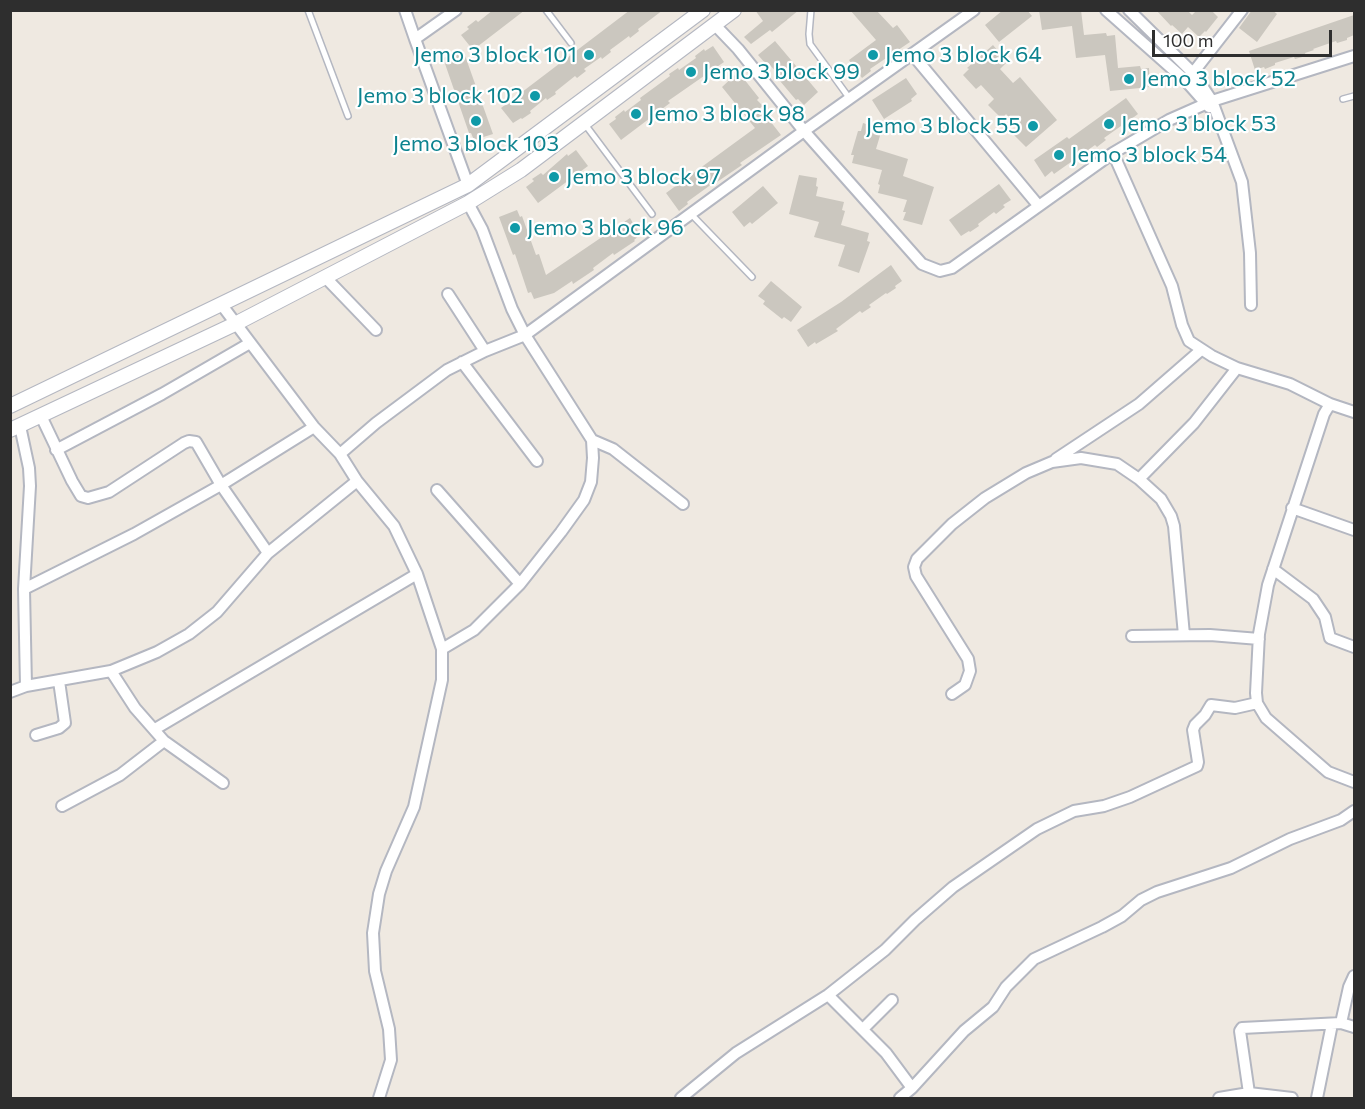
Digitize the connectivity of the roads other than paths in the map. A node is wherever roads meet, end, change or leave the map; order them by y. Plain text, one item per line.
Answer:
1 (308, 10) edge
2 (405, 10) edge
3 (456, 10) edge
4 (546, 10) edge
5 (703, 10) edge
6 (734, 10) edge
7 (811, 10) edge
8 (975, 10) edge
9 (1106, 10) edge
10 (1129, 10) edge
11 (1242, 10) edge
12 (714, 25) junction
13 (415, 39) junction
14 (571, 43) dead end
15 (913, 54) junction
16 (1354, 56) edge
17 (1190, 77) junction
18 (1354, 96) edge
19 (850, 99) junction
20 (1343, 99) dead end
21 (1211, 106) junction
22 (348, 116) dead end
23 (583, 122) junction
24 (804, 131) junction
25 (1113, 153) junction
26 (508, 156) junction
27 (521, 170) junction
28 (468, 185) junction
29 (468, 203) junction
30 (1038, 206) junction
31 (652, 214) dead end
32 (691, 214) junction
33 (752, 276) dead end
34 (325, 277) junction
35 (448, 294) dead end
36 (221, 304) junction
37 (1251, 305) dead end
38 (236, 324) junction
39 (376, 330) dead end
40 (525, 335) junction
41 (250, 343) junction
42 (1201, 350) junction
43 (485, 351) junction
44 (462, 362) junction
45 (1237, 368) junction
46 (1330, 404) junction
47 (10, 406) edge
48 (1354, 412) edge
49 (41, 416) junction
50 (314, 427) junction
51 (15, 428) edge
52 (592, 440) junction
53 (56, 450) junction
54 (340, 454) junction
55 (537, 461) dead end
56 (1052, 462) junction
57 (1139, 478) junction
58 (357, 481) junction
59 (221, 485) junction
60 (437, 490) dead end
61 (683, 504) dead end
62 (1292, 508) junction
63 (1354, 530) edge
64 (268, 553) junction
65 (1273, 570) junction
66 (417, 574) junction
67 (520, 584) junction
68 (24, 589) junction
69 (1184, 635) junction
70 (1132, 636) dead end
71 (1259, 639) junction
72 (1354, 647) edge
73 (442, 649) junction
74 (111, 671) junction
75 (59, 681) junction
76 (26, 686) junction
77 (10, 692) edge
78 (952, 694) dead end
79 (1257, 703) junction
80 (155, 729) junction
81 (36, 735) dead end
82 (164, 741) junction
83 (1354, 782) edge
84 (223, 783) dead end
85 (62, 806) dead end
86 (1354, 811) edge
87 (1354, 976) edge
88 (828, 995) junction
89 (892, 1000) dead end
90 (1337, 1024) junction
91 (1354, 1027) edge
92 (863, 1029) junction
93 (912, 1088) junction
94 (1249, 1093) junction
95 (379, 1098) edge
96 (681, 1098) edge
97 (900, 1098) edge
98 (1219, 1098) edge
99 (1292, 1098) edge
100 (1317, 1098) edge

1 - 22 lane
2 - 13 street
3 - 13 street
4 - 14 lane
5 - 26 street
6 - 12 street
7 - 19 lane
8 - 15 street
9 - 17 street
10 - 17 street
11 - 17 street
12 - 23 street
12 - 24 street
13 - 28 street
15 - 19 street
15 - 30 street
16 - 21 street
17 - 21 street
18 - 20 lane
19 - 24 street
21 - 25 street
21 - 37 street
23 - 27 street
23 - 31 lane
24 - 30 street
24 - 32 street
25 - 30 street
25 - 42 street
26 - 27 street
26 - 28 street
27 - 29 street
28 - 36 street
29 - 34 street
29 - 40 street
32 - 33 lane
32 - 40 street
34 - 38 street
34 - 39 street
35 - 43 street
36 - 38 street
36 - 47 street
38 - 41 street
38 - 49 street
40 - 43 street
40 - 52 street
41 - 50 street
41 - 53 street
42 - 45 street
42 - 56 street
43 - 44 street
44 - 54 street
44 - 55 street
45 - 46 street
45 - 57 street
46 - 48 street
46 - 62 street
49 - 51 street
49 - 53 street
50 - 54 street
50 - 59 street
51 - 68 street
52 - 61 street
52 - 67 street
53 - 59 street
54 - 58 street
56 - 57 street
56 - 78 street
57 - 69 street
58 - 64 street
58 - 66 street
59 - 64 street
59 - 68 street
60 - 67 street
62 - 63 street
62 - 65 street
64 - 74 street
65 - 71 street
65 - 72 street
66 - 73 street
66 - 80 street
67 - 73 street
68 - 76 street
69 - 70 street
69 - 71 street
71 - 79 street
73 - 95 street
74 - 75 street
74 - 80 street
75 - 76 street
75 - 81 street
76 - 77 street
79 - 83 street
79 - 88 street
80 - 82 street
82 - 84 street
82 - 85 street
86 - 93 street
87 - 90 street
88 - 92 street
88 - 96 street
89 - 92 street
90 - 91 street
90 - 94 street
90 - 100 street
92 - 93 street
93 - 97 street
94 - 98 street
94 - 99 street

